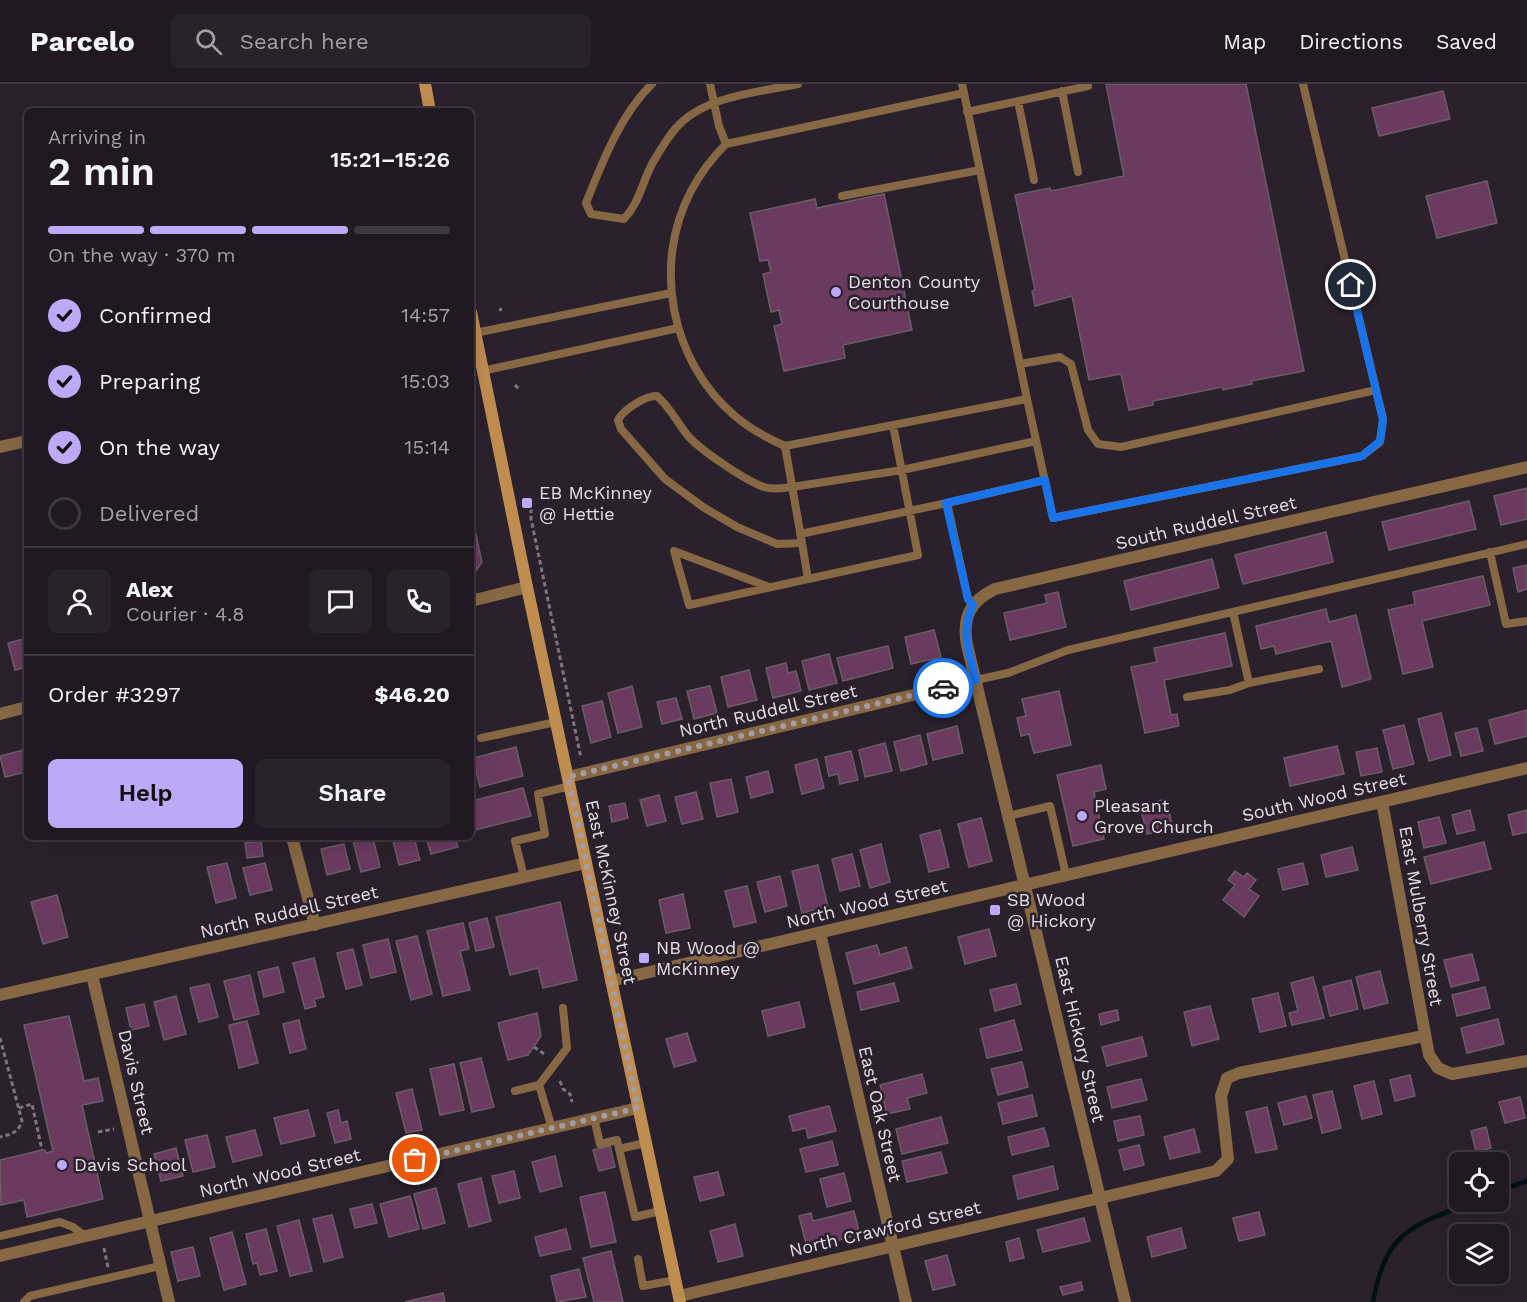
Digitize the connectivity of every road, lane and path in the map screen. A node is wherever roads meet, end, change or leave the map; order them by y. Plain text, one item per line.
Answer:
1 (425, 84) edge
2 (652, 84) edge
3 (710, 84) edge
4 (798, 84) edge
5 (1303, 84) edge
6 (1088, 86) dead end
7 (963, 89) edge
8 (1062, 91) junction
9 (1018, 101) junction
10 (714, 102) junction
11 (429, 108) edge
12 (967, 112) junction
13 (726, 144) junction
14 (980, 170) junction
15 (1078, 172) dead end
16 (1034, 180) dead end
17 (842, 196) dead end
18 (671, 292) junction
19 (678, 328) junction
20 (474, 339) edge
21 (1020, 364) junction
22 (482, 370) junction
23 (515, 385) dead end
24 (519, 389) dead end
25 (1376, 390) junction
26 (1027, 399) junction
27 (893, 425) junction
28 (1036, 441) junction
29 (24, 442) edge
30 (785, 446) junction
31 (0, 447) edge
32 (1527, 467) edge
33 (902, 470) junction
34 (1045, 480) junction
35 (792, 487) junction
36 (531, 501) dead end
37 (946, 503) junction
38 (909, 510) junction
39 (801, 538) junction
40 (1527, 544) edge
41 (1490, 552) junction
42 (808, 579) junction
43 (527, 587) junction
44 (769, 587) junction
45 (474, 600) edge
46 (973, 605) junction
47 (1233, 612) junction
48 (1527, 621) edge
49 (1319, 669) dead end
50 (976, 680) junction
51 (1249, 683) junction
52 (1187, 698) dead end
53 (24, 708) edge
54 (0, 714) edge
55 (556, 722) junction
56 (481, 738) dead end
57 (582, 758) dead end
58 (1527, 768) edge
59 (569, 781) junction
60 (1382, 802) junction
61 (1008, 816) junction
62 (293, 840) edge
63 (586, 863) junction
64 (1066, 875) junction
65 (524, 877) junction
66 (1025, 885) junction
67 (315, 925) junction
68 (820, 933) junction
69 (92, 975) junction
70 (611, 981) junction
71 (0, 995) edge
72 (563, 1008) dead end
73 (1424, 1036) junction
74 (0, 1038) edge
75 (534, 1047) dead end
76 (550, 1058) dead end
77 (1527, 1060) edge
78 (560, 1082) dead end
79 (539, 1085) junction
80 (515, 1091) dead end
81 (572, 1102) dead end
82 (19, 1108) junction
83 (638, 1108) junction
84 (594, 1118) junction
85 (552, 1128) junction
86 (0, 1137) edge
87 (645, 1143) junction
88 (620, 1149) junction
89 (42, 1150) dead end
90 (1100, 1198) junction
91 (660, 1211) junction
92 (150, 1221) junction
93 (0, 1236) edge
94 (85, 1236) junction
95 (892, 1246) junction
96 (104, 1248) dead end
97 (0, 1256) edge
98 (106, 1257) dead end
99 (638, 1259) dead end
100 (160, 1266) junction
101 (675, 1280) junction
102 (679, 1299) edge
103 (24, 1302) edge
104 (169, 1302) edge
105 (906, 1302) edge
106 (1125, 1302) edge

1 - 11 main road
2 - 10 lane
3 - 10 lane
4 - 10 lane
5 - 25 lane
6 - 8 lane
7 - 12 lane
7 - 13 lane
8 - 9 lane
8 - 15 lane
9 - 12 lane
9 - 16 lane
10 - 13 lane
12 - 14 lane
13 - 18 lane
14 - 17 lane
14 - 21 lane
18 - 19 lane
18 - 20 lane
19 - 22 lane
19 - 30 lane
20 - 22 main road, East McKinney Street
21 - 25 lane
21 - 26 lane
22 - 43 main road, East McKinney Street
23 - 24 path
25 - 34 lane
26 - 27 lane
26 - 28 lane
27 - 30 lane
27 - 33 lane
28 - 33 lane
28 - 34 lane
29 - 31 street
30 - 35 lane
32 - 46 street, South Ruddell Street
33 - 35 lane
33 - 38 lane
34 - 37 lane
35 - 39 lane
35 - 39 lane
36 - 57 path
37 - 38 lane
37 - 46 lane
38 - 39 lane
38 - 42 lane
39 - 42 lane
40 - 41 lane
41 - 47 lane
41 - 48 lane
42 - 44 lane
43 - 45 street
43 - 55 main road, East McKinney Street
44 - 44 lane
46 - 50 street
47 - 50 lane
47 - 51 lane
49 - 51 lane
50 - 59 street, North Ruddell Street
50 - 61 street, East Hickory Street
51 - 52 lane
53 - 54 street
55 - 56 lane
55 - 59 main road, East McKinney Street
58 - 60 street, South Wood Street
59 - 63 main road, East McKinney Street
59 - 65 lane
60 - 64 street, South Wood Street
60 - 73 street, East Mulberry Street
61 - 64 lane
61 - 66 street, East Hickory Street
62 - 67 street
63 - 65 street, North Ruddell Street
63 - 70 main road, East McKinney Street
64 - 66 street, South Wood Street
65 - 67 street, North Ruddell Street
66 - 68 street, North Wood Street
66 - 90 street, East Hickory Street
67 - 69 street, North Ruddell Street
68 - 70 street, North Wood Street
68 - 95 street, East Oak Street
69 - 71 street, North Ruddell Street
69 - 92 street, Davis Street
70 - 83 main road, East McKinney Street
72 - 79 lane
73 - 77 street, East Mulberry Street
73 - 90 street, North Crawford Street
74 - 82 path
75 - 76 path
78 - 81 path
79 - 80 lane
79 - 85 lane
82 - 86 path
82 - 89 path
83 - 84 street, North Wood Street
83 - 87 main road, East McKinney Street
84 - 85 street, North Wood Street
84 - 88 lane
85 - 92 street, North Wood Street
87 - 88 lane
87 - 91 main road, East McKinney Street
88 - 91 lane
90 - 95 street, North Crawford Street
90 - 106 street, East Hickory Street
91 - 101 main road, East McKinney Street
92 - 94 street, North Wood Street
92 - 100 street, Davis Street
93 - 94 lane
94 - 97 street, North Wood Street
95 - 102 street, North Crawford Street
95 - 105 street, East Oak Street
96 - 98 path
99 - 101 lane
100 - 103 lane
100 - 104 street, Davis Street
101 - 102 main road, East McKinney Street

